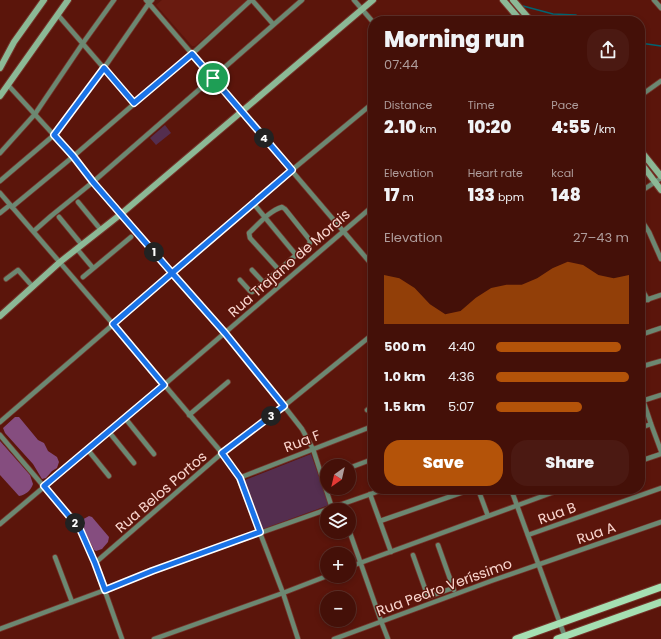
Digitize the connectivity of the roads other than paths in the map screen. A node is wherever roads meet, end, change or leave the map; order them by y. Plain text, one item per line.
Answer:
1 (44, 0) edge
2 (68, 0) edge
3 (114, 0) edge
4 (252, 0) edge
5 (302, 0) edge
6 (354, 0) edge
7 (373, 0) edge
8 (503, 0) edge
9 (654, 0) edge
10 (149, 1) edge
11 (515, 1) edge
12 (661, 8) edge
13 (362, 10) junction
14 (58, 15) junction
15 (517, 16) edge
16 (527, 16) edge
17 (368, 17) edge
18 (273, 24) junction
19 (83, 43) junction
20 (192, 54) junction
21 (0, 68) edge
22 (104, 68) junction
23 (213, 78) junction
24 (661, 81) edge
25 (8, 85) junction
26 (645, 92) edge
27 (0, 96) edge
28 (134, 103) junction
29 (368, 107) edge
30 (242, 112) junction
31 (35, 114) junction
32 (54, 135) junction
33 (0, 154) edge
34 (73, 156) junction
35 (645, 156) edge
36 (645, 168) edge
37 (292, 170) junction
38 (661, 177) edge
39 (0, 181) edge
40 (655, 181) junction
41 (93, 182) junction
42 (645, 188) edge
43 (661, 190) edge
44 (0, 193) edge
45 (78, 202) dead end
46 (253, 203) junction
47 (11, 206) junction
48 (368, 210) edge
49 (0, 213) edge
50 (120, 214) junction
51 (59, 217) dead end
52 (266, 218) junction
53 (645, 226) edge
54 (101, 230) junction
55 (34, 232) junction
56 (344, 232) junction
57 (131, 237) dead end
58 (80, 247) junction
59 (296, 255) junction
60 (661, 259) edge
61 (368, 260) edge
62 (60, 262) junction
63 (93, 268) junction
64 (252, 270) dead end
65 (279, 270) junction
66 (172, 273) junction
67 (83, 277) dead end
68 (6, 279) dead end
69 (240, 280) dead end
70 (264, 283) junction
71 (33, 286) junction
72 (645, 295) edge
73 (661, 295) edge
74 (648, 300) junction
75 (645, 301) edge
76 (0, 316) edge
77 (113, 324) junction
78 (661, 328) edge
79 (225, 333) junction
80 (645, 333) edge
81 (368, 338) edge
82 (661, 361) edge
83 (645, 366) edge
84 (228, 382) dead end
85 (164, 385) junction
86 (661, 395) edge
87 (645, 400) edge
88 (284, 406) junction
89 (645, 410) edge
90 (189, 415) junction
91 (125, 418) junction
92 (0, 422) edge
93 (651, 424) junction
94 (645, 426) edge
95 (368, 428) edge
96 (109, 432) junction
97 (0, 435) edge
98 (313, 449) junction
99 (88, 450) junction
100 (661, 451) edge
101 (222, 453) junction
102 (154, 454) dead end
103 (661, 454) edge
104 (645, 459) edge
105 (368, 461) edge
106 (134, 463) dead end
107 (320, 465) edge
108 (356, 465) edge
109 (109, 476) dead end
110 (240, 478) junction
111 (44, 486) junction
112 (661, 488) edge
113 (370, 494) joint
114 (458, 494) edge
115 (480, 494) edge
116 (513, 494) edge
117 (549, 494) edge
118 (644, 494) edge
119 (645, 494) edge
120 (351, 503) edge
121 (517, 506) junction
122 (320, 512) edge
123 (488, 516) junction
124 (380, 522) junction
125 (661, 522) edge
126 (0, 524) edge
127 (260, 532) junction
128 (528, 535) junction
129 (352, 539) edge
130 (438, 545) dead end
131 (390, 552) junction
132 (413, 555) dead end
133 (55, 557) dead end
134 (95, 563) junction
135 (360, 563) junction
136 (356, 564) edge
137 (538, 565) junction
138 (320, 579) edge
139 (661, 587) edge
140 (453, 588) junction
141 (105, 590) junction
142 (283, 593) junction
143 (455, 595) junction
144 (72, 602) junction
145 (661, 602) edge
146 (381, 622) junction
147 (560, 624) junction
148 (0, 629) edge
149 (565, 638) edge
150 (122, 639) edge
151 (154, 639) edge
152 (298, 639) edge
153 (334, 639) edge
154 (388, 639) edge
155 (516, 639) edge
156 (557, 639) edge

1 - 21 street
2 - 14 street
3 - 19 street
4 - 18 street
4 - 20 street
5 - 18 street
6 - 13 street
7 - 13 street
8 - 15 street
9 - 12 street
10 - 20 street
10 - 22 street
11 - 16 street
13 - 17 street
13 - 30 street
14 - 19 street
14 - 25 street
18 - 23 street
19 - 22 street
19 - 31 street
20 - 23 street
20 - 28 street
22 - 28 street
22 - 32 street
23 - 30 street
23 - 41 street
24 - 26 street
25 - 27 street
25 - 31 street
28 - 34 street
29 - 37 street
30 - 37 street
30 - 50 street
31 - 32 street
31 - 33 street
32 - 34 street
32 - 39 street
34 - 41 street
34 - 47 street
35 - 38 street
36 - 40 street
37 - 46 street
37 - 56 street
38 - 40 street
40 - 42 street
40 - 43 street
41 - 50 street
41 - 55 street
44 - 47 street
45 - 54 street
46 - 52 street
46 - 66 street
47 - 49 street
47 - 55 street
48 - 56 street, Rua Trajano de Morais
50 - 54 street
50 - 66 street
51 - 58 street
52 - 59 street
52 - 59 street
52 - 65 street
53 - 60 street
54 - 58 street
55 - 62 street
56 - 61 street
56 - 79 street, Rua Trajano de Morais
57 - 63 street
58 - 62 street
58 - 63 street
59 - 65 street
62 - 71 street
62 - 77 street
63 - 67 street
64 - 70 street
65 - 70 street
66 - 77 street
66 - 79 street
68 - 71 street
69 - 70 street
71 - 76 street
72 - 74 street
73 - 74 street
74 - 75 street
77 - 85 street
77 - 92 street
78 - 80 street
79 - 85 street, Rua Trajano de Morais
79 - 88 street
81 - 88 street, Rua Belos Portos
82 - 83 street
84 - 90 street
85 - 90 street
85 - 91 street, Rua Trajano de Morais
86 - 87 street
88 - 98 street
88 - 101 street, Rua Belos Portos
89 - 93 street
90 - 101 street
91 - 96 street, Rua Trajano de Morais
91 - 102 street
93 - 94 street
93 - 100 street
95 - 98 street, Rua F
96 - 99 street, Rua Trajano de Morais
96 - 106 street
97 - 111 street
98 - 107 street
98 - 110 street, Rua F
99 - 109 street
99 - 111 street, Rua Trajano de Morais
101 - 110 street
101 - 134 street, Rua Belos Portos
103 - 104 street
105 - 108 street
110 - 127 street
111 - 126 street, Rua Trajano de Morais
111 - 134 street
112 - 119 street, Rua B
113 - 120 street
113 - 124 street
114 - 124 street
115 - 123 street
116 - 121 street
117 - 121 street
118 - 128 street, Rua B
121 - 123 street
121 - 128 street
122 - 127 street
123 - 131 street
124 - 131 street
125 - 137 street, Rua A
127 - 141 street
127 - 142 street
128 - 137 street
129 - 135 street
130 - 140 street
131 - 135 street
132 - 140 street
133 - 144 street
134 - 141 street
135 - 136 street
135 - 146 street
137 - 143 street, Rua Pedro Veríssimo
137 - 147 street
138 - 142 street
139 - 147 main road
140 - 143 street
141 - 144 street
141 - 150 street
142 - 151 street
142 - 152 street
143 - 146 street, Rua Pedro Veríssimo
144 - 148 street
145 - 149 main road
146 - 153 street, Rua Pedro Veríssimo
146 - 154 street
147 - 149 street
147 - 155 main road
149 - 156 main road

